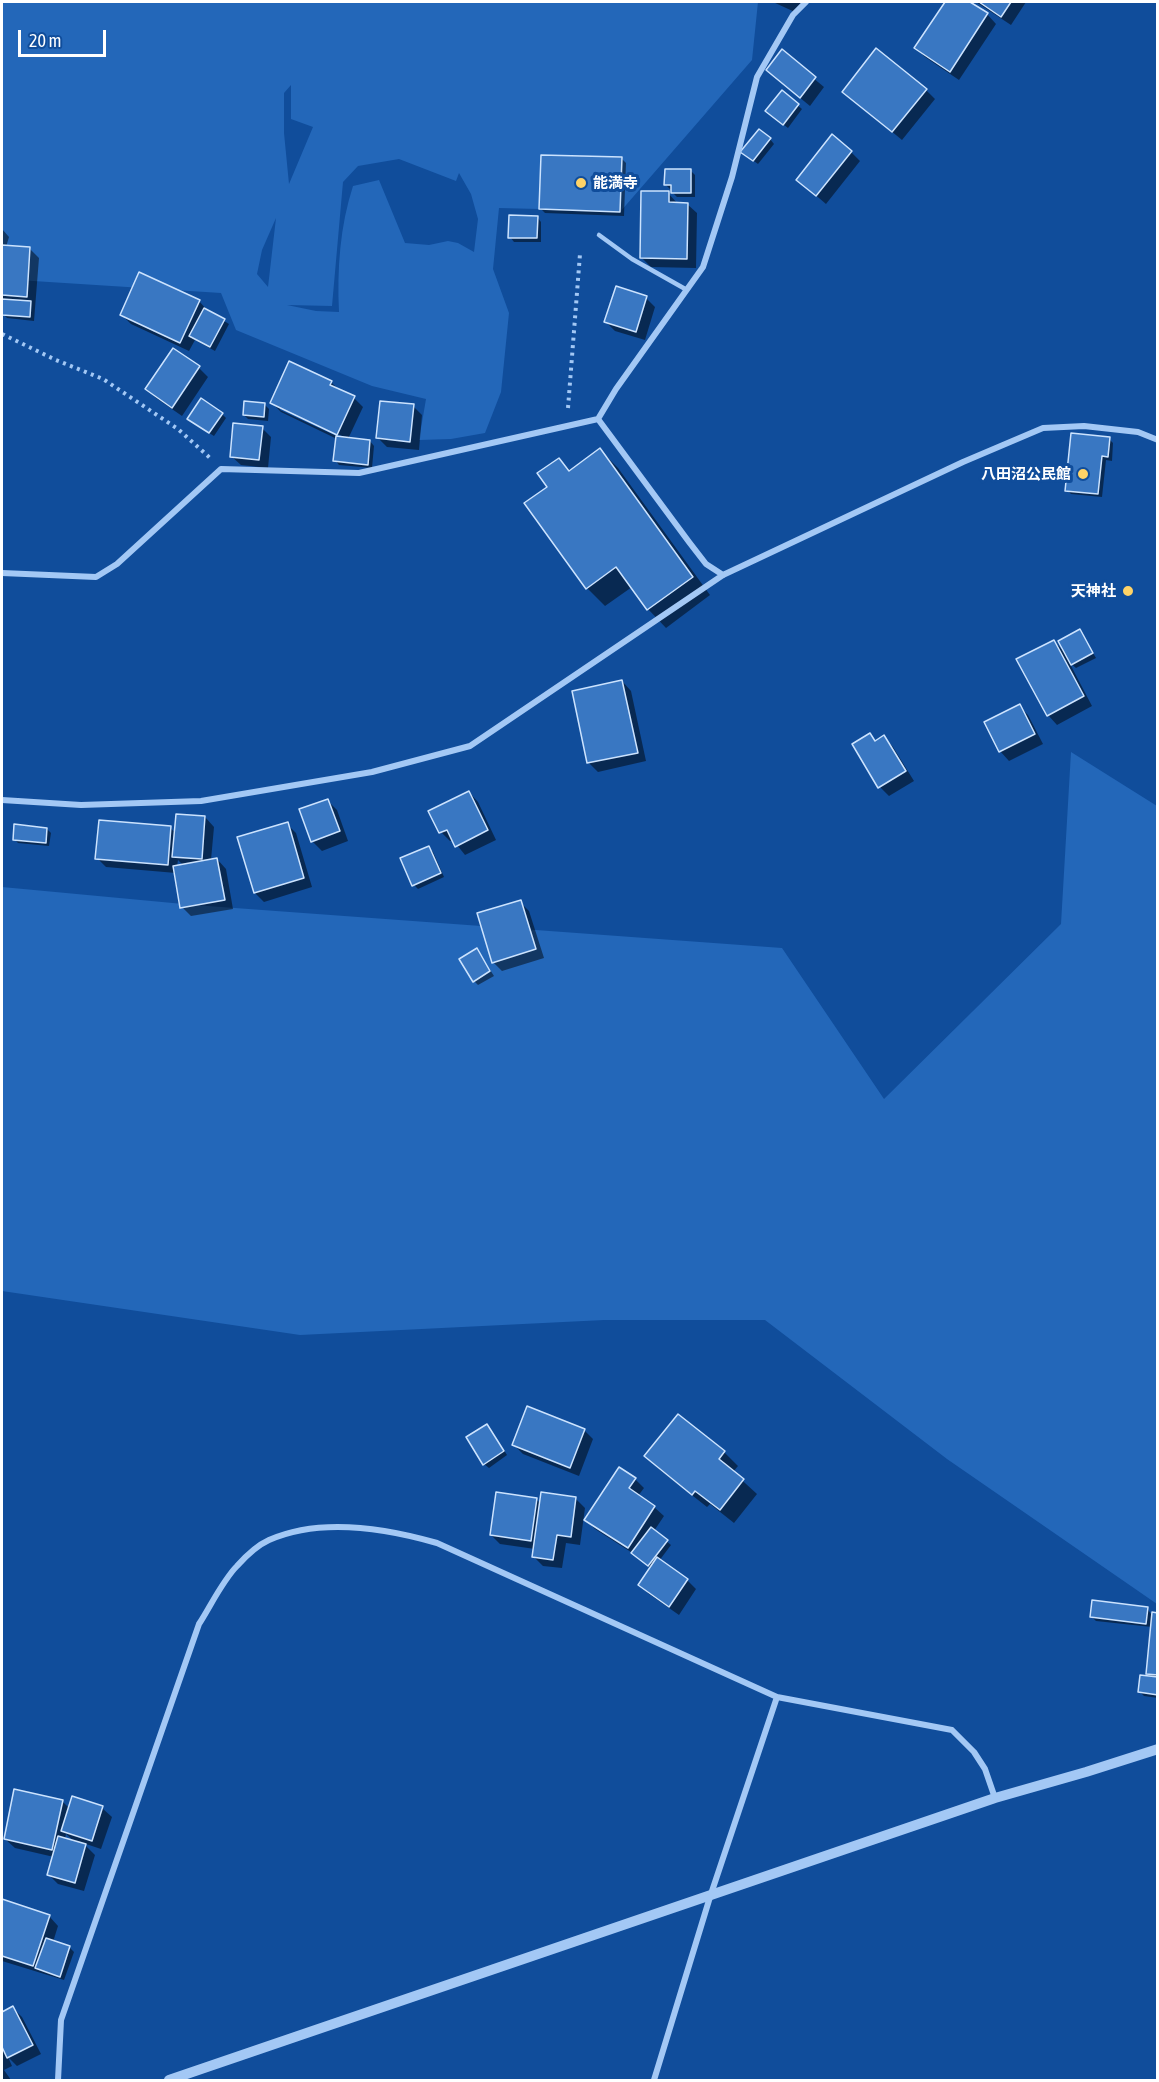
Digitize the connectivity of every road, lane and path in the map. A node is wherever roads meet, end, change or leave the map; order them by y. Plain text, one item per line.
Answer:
1 (806, 2) edge
2 (599, 235) dead end
3 (580, 254) dead end
4 (687, 290) junction
5 (2, 334) edge
6 (598, 419) junction
7 (567, 426) junction
8 (1158, 440) edge
9 (221, 469) junction
10 (2, 573) edge
11 (723, 575) junction
12 (2, 800) edge
13 (777, 1697) junction
14 (1158, 1749) edge
15 (995, 1798) junction
16 (710, 1897) junction
17 (58, 2080) edge
18 (169, 2080) edge
19 (654, 2080) edge

1 - 4 street
2 - 4 lane
3 - 7 path
4 - 6 street
5 - 9 path
6 - 7 street
6 - 11 street
7 - 9 street
8 - 11 street
9 - 10 street
11 - 12 street
13 - 15 street
13 - 16 street
13 - 17 street
14 - 15 street
15 - 16 street
16 - 18 street
16 - 19 street

